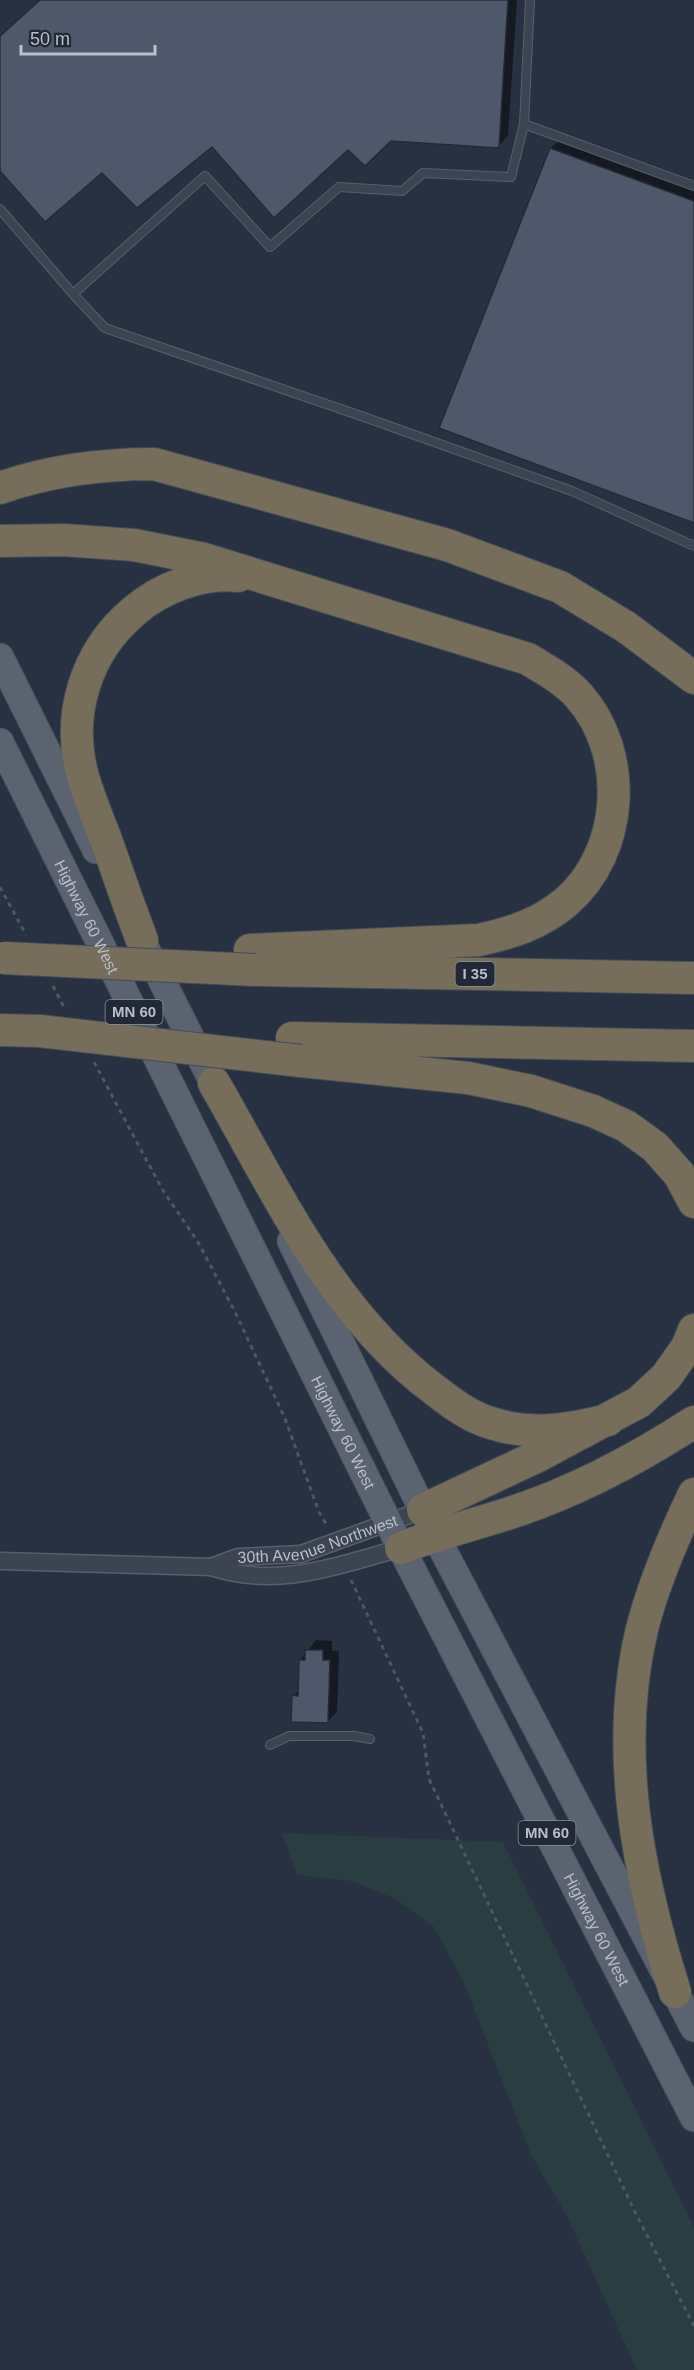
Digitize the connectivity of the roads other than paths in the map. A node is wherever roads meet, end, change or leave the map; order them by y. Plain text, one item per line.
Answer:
1 (530, 0) edge
2 (524, 124) junction
3 (694, 186) edge
4 (0, 209) edge
5 (73, 294) junction
6 (0, 488) edge
7 (0, 541) edge
8 (694, 546) edge
9 (272, 580) junction
10 (0, 657) edge
11 (694, 678) edge
12 (0, 742) edge
13 (142, 940) junction
14 (2, 958) edge
15 (253, 960) junction
16 (694, 978) edge
17 (0, 1030) edge
18 (694, 1046) edge
19 (297, 1049) junction
20 (214, 1083) junction
21 (694, 1202) edge
22 (694, 1330) edge
23 (608, 1420) junction
24 (694, 1422) edge
25 (694, 1494) edge
26 (429, 1522) junction
27 (394, 1535) junction
28 (0, 1561) edge
29 (211, 1567) junction
30 (370, 1739) dead end
31 (270, 1745) dead end
32 (675, 1992) junction
33 (694, 2028) edge
34 (694, 2118) edge

1 - 2 lane
2 - 3 lane
2 - 5 lane
4 - 5 lane
5 - 8 lane
6 - 11 highway
7 - 9 highway
9 - 13 highway
9 - 15 highway
10 - 13 main road, MN 60
12 - 27 main road, Highway 60 West / MN 60
13 - 20 main road, MN 60
14 - 15 highway, bridge
15 - 16 highway, I 35
17 - 19 highway, bridge
18 - 19 highway
19 - 21 highway
20 - 23 highway
20 - 26 main road, MN 60
22 - 23 highway
23 - 26 highway
24 - 26 highway
25 - 32 highway
26 - 27 highway
26 - 32 main road, MN 60
27 - 29 street, 30th Avenue Northwest
27 - 29 street, 30th Avenue Northwest
27 - 34 main road, Highway 60 West / MN 60
28 - 29 street, 30th Avenue Northwest
30 - 31 lane
32 - 33 main road, MN 60

